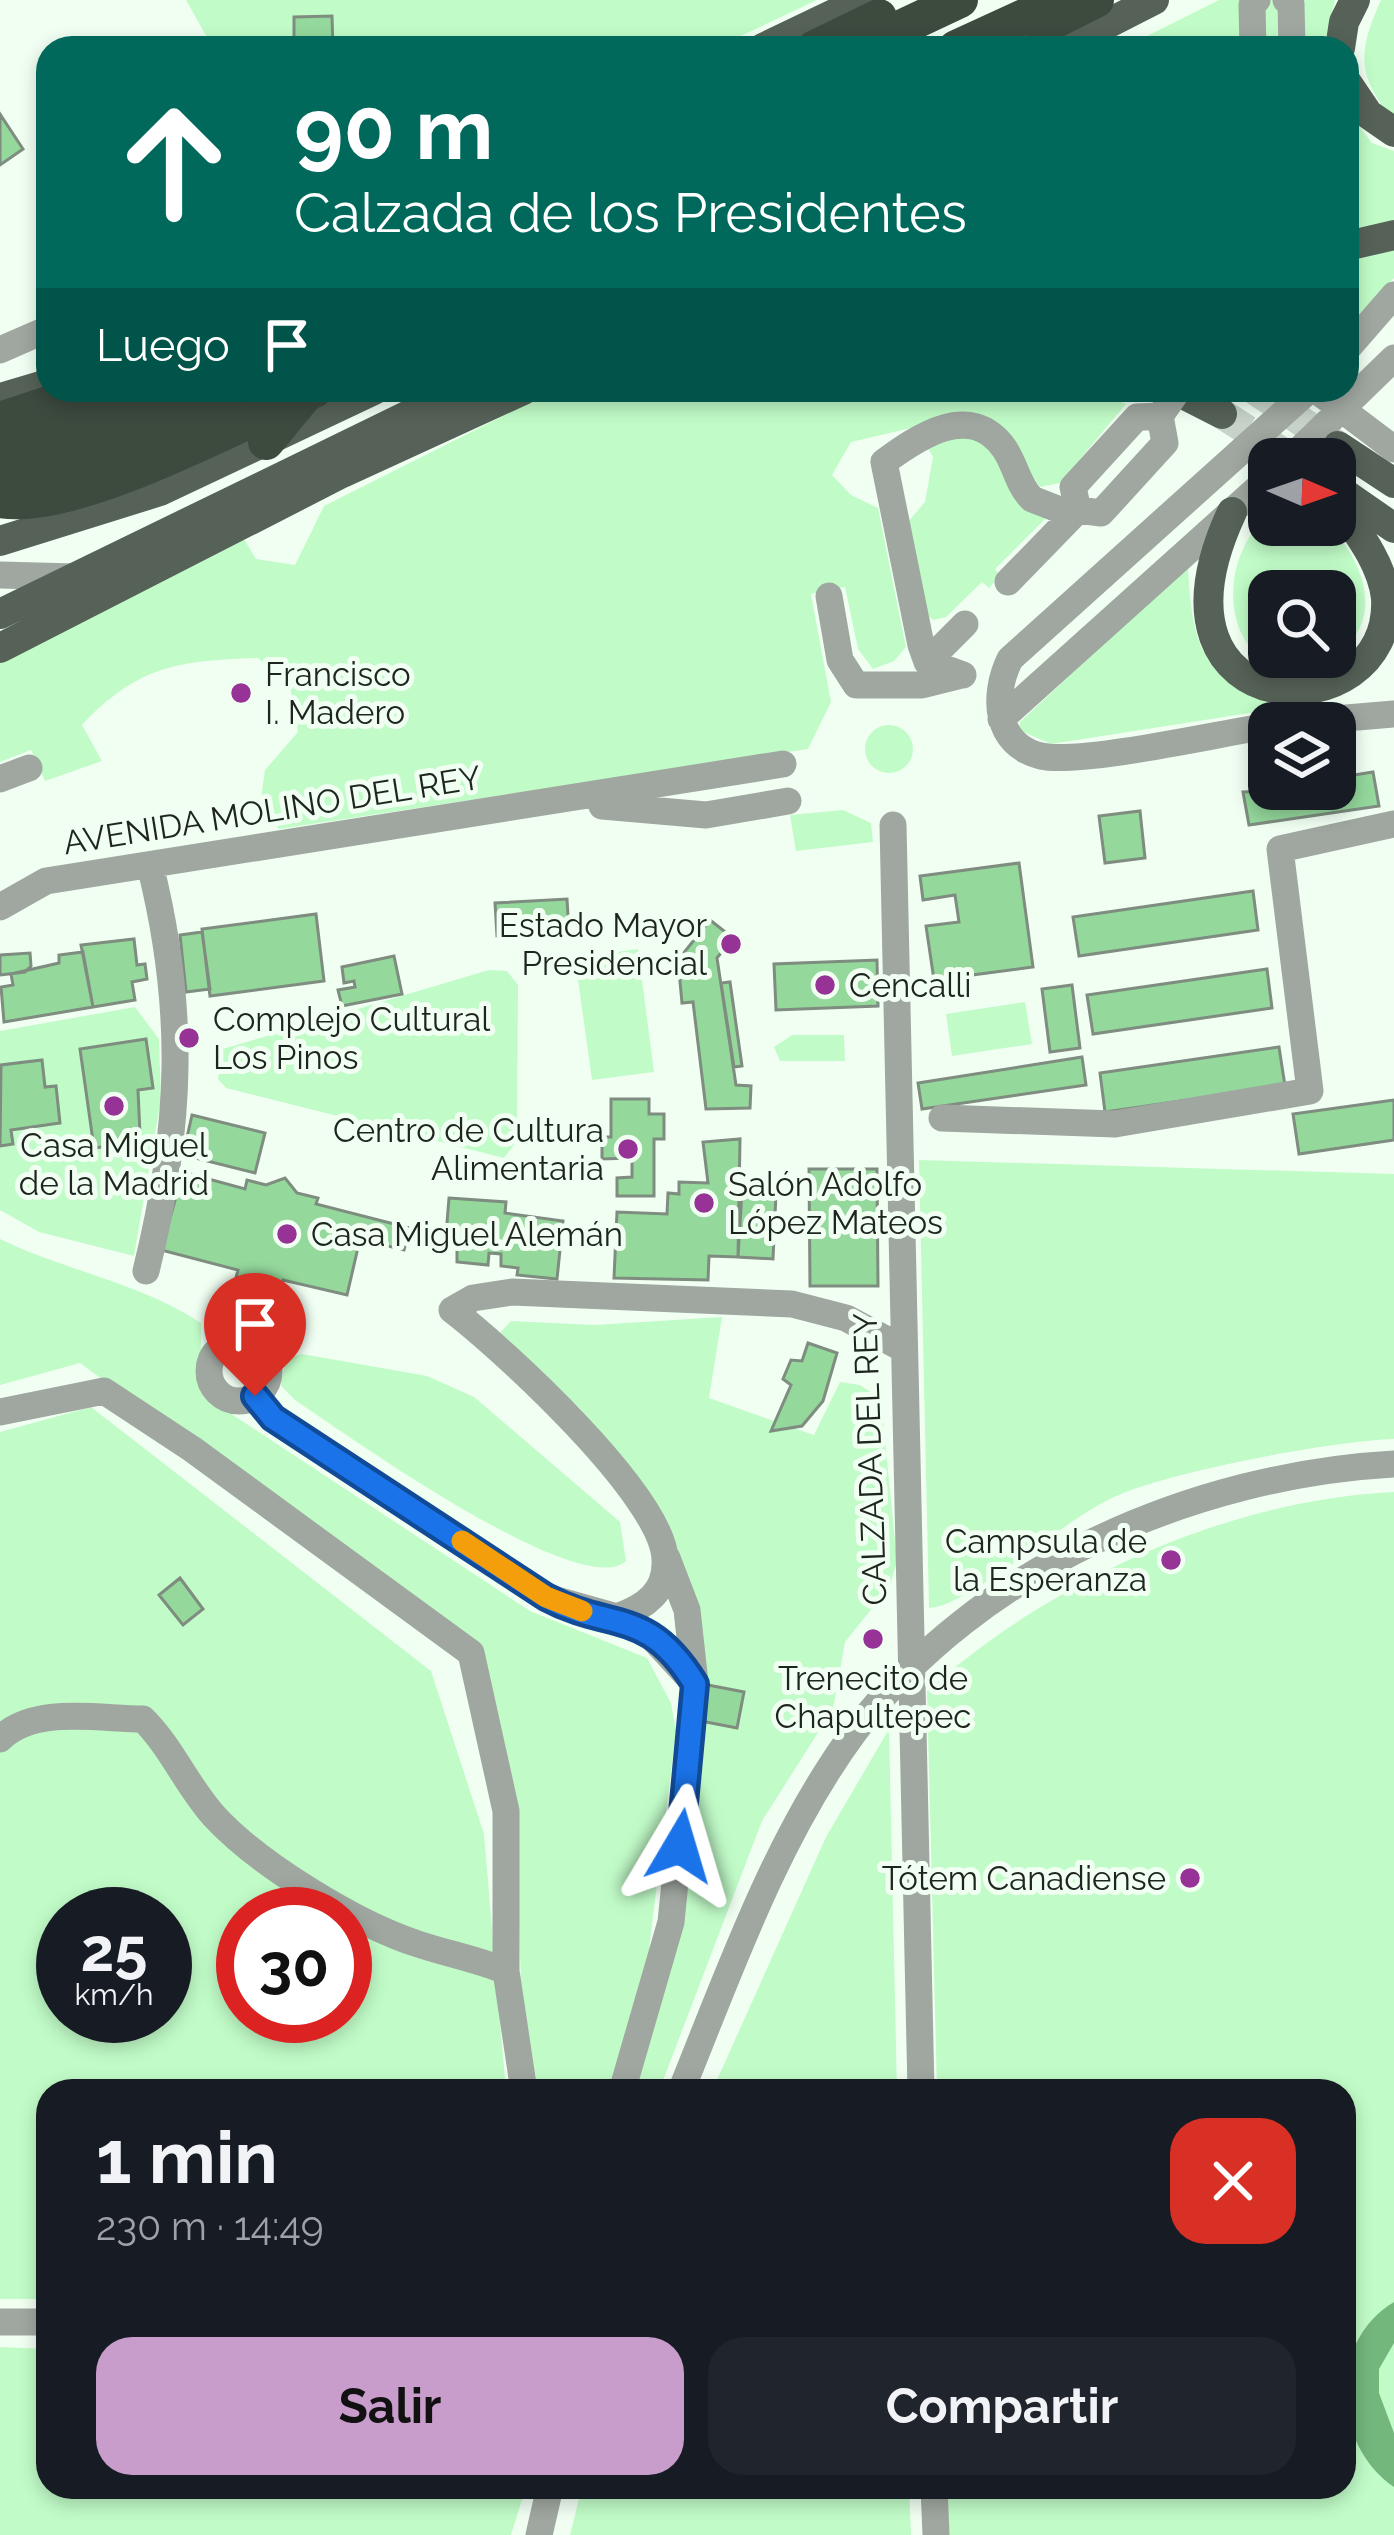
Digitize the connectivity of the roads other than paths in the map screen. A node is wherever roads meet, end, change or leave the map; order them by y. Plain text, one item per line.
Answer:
1 (862, 0) edge
2 (914, 0) edge
3 (960, 0) edge
4 (981, 0) edge
5 (1061, 0) edge
6 (1154, 0) edge
7 (1257, 0) edge
8 (1286, 0) edge
9 (1354, 0) edge
10 (1104, 11) edge
11 (788, 36) edge
12 (839, 36) edge
13 (884, 36) edge
14 (908, 36) edge
15 (982, 36) edge
16 (1035, 36) edge
17 (1054, 36) edge
18 (1074, 36) edge
19 (1253, 36) edge
20 (1292, 36) edge
21 (1341, 36) edge
22 (1359, 104) edge
23 (1394, 132) edge
24 (1394, 235) edge
25 (1359, 244) edge
26 (1394, 295) edge
27 (36, 334) edge
28 (1359, 335) edge
29 (0, 350) edge
30 (1394, 358) edge
31 (36, 388) edge
32 (1359, 395) edge
33 (0, 398) edge
34 (54, 402) edge
35 (114, 402) edge
36 (134, 402) edge
37 (216, 402) edge
38 (264, 402) edge
39 (285, 402) edge
40 (301, 402) edge
41 (349, 402) edge
42 (435, 402) edge
43 (497, 402) edge
44 (1165, 402) edge
45 (1171, 402) edge
46 (1181, 402) edge
47 (1299, 402) edge
48 (1326, 402) edge
49 (1352, 402) edge
50 (1222, 414) tunnel mouth
51 (1341, 414) junction
52 (0, 420) edge
53 (1314, 438) edge
54 (266, 442) junction
55 (0, 447) edge
56 (1394, 448) edge
57 (1356, 458) tunnel mouth
58 (1394, 483) edge
59 (0, 485) edge
60 (1248, 497) edge
61 (0, 501) edge
62 (1356, 501) edge
63 (1232, 512) junction
64 (1076, 513) junction
65 (1394, 527) edge
66 (1356, 533) edge
67 (0, 541) edge
68 (0, 575) edge
69 (75, 577) junction
70 (1007, 582) dead end
71 (829, 596) dead end
72 (0, 614) edge
73 (964, 624) dead end
74 (0, 649) edge
75 (1010, 659) junction
76 (927, 662) junction
77 (963, 675) junction
78 (1393, 718) edge
79 (1001, 719) junction
80 (1356, 720) edge
81 (1248, 729) edge
82 (782, 764) dead end
83 (29, 768) dead end
84 (0, 779) edge
85 (788, 801) dead end
86 (562, 802) junction
87 (1394, 824) edge
88 (893, 825) dead end
89 (150, 865) junction
90 (0, 907) edge
91 (942, 1118) dead end
92 (146, 1270) dead end
93 (902, 1348) junction
94 (255, 1396) dead end
95 (0, 1412) edge
96 (1394, 1464) edge
97 (666, 1554) junction
98 (617, 1617) junction
99 (912, 1662) junction
100 (695, 1684) junction
101 (0, 1739) edge
102 (506, 1971) junction
103 (522, 2079) edge
104 (625, 2079) edge
105 (686, 2079) edge
106 (921, 2079) edge
107 (0, 2322) edge
108 (36, 2322) edge
109 (547, 2499) edge
110 (934, 2499) edge
111 (538, 2535) edge
112 (936, 2535) edge

1 - 11 main road
2 - 12 highway
3 - 13 highway
4 - 14 highway
5 - 15 highway
6 - 10 main road
7 - 19 street
8 - 20 street
9 - 21 main road
10 - 16 highway
10 - 17 highway
10 - 18 main road
22 - 23 main road
24 - 25 main road
26 - 28 street
27 - 29 street
30 - 32 street
31 - 33 main road
34 - 52 highway
35 - 55 highway
36 - 55 highway
37 - 59 highway
38 - 61 highway
39 - 61 highway, bridge
40 - 54 highway
41 - 54 main road
42 - 69 main road
43 - 74 main road
44 - 64 street
45 - 64 street
46 - 50 main road
47 - 75 street
48 - 51 street
49 - 51 street
51 - 53 street
51 - 56 street
54 - 67 main road
57 - 58 main road
60 - 63 street
62 - 65 main road
63 - 66 main road
63 - 79 street
64 - 70 street
64 - 76 street
68 - 69 street
69 - 72 main road
71 - 77 street
73 - 76 street
75 - 77 street
75 - 79 street
76 - 77 street
78 - 80 street
79 - 81 street
82 - 86 street, AVENIDA MOLINO DEL REY
83 - 84 street
85 - 86 street, AVENIDA MOLINO DEL REY
86 - 89 street, AVENIDA MOLINO DEL REY
87 - 91 street
88 - 93 street, CALZADA DEL REY
89 - 90 street, AVENIDA MOLINO DEL REY
89 - 92 street
93 - 97 street
93 - 99 street, CALZADA DEL REY
94 - 98 street
95 - 102 street
96 - 99 street
97 - 98 street
97 - 100 street
98 - 100 street
99 - 105 street
99 - 106 street, CALZADA DEL REY
100 - 104 street
101 - 102 street
102 - 103 street
107 - 108 street
109 - 111 street
110 - 112 street

